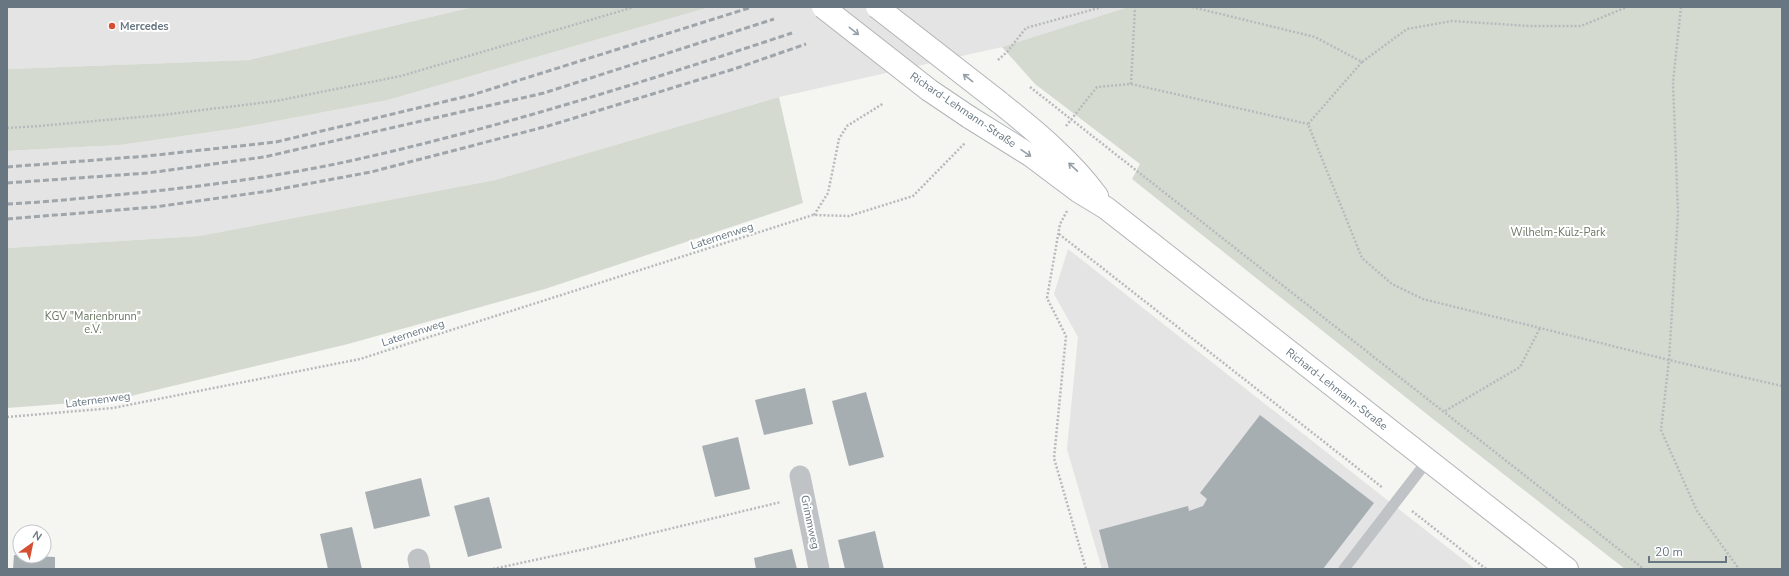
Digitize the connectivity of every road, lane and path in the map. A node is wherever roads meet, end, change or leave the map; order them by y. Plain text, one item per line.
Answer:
1 (634, 7) edge
2 (823, 7) edge
3 (877, 7) edge
4 (1102, 7) edge
5 (1135, 7) edge
6 (1192, 7) edge
7 (1627, 7) edge
8 (1681, 7) edge
9 (998, 60) dead end
10 (1362, 62) junction
11 (1131, 84) junction
12 (1030, 87) dead end
13 (884, 103) dead end
14 (1071, 120) junction
15 (975, 121) junction
16 (1308, 124) junction
17 (7, 128) edge
18 (1049, 144) junction
19 (1078, 191) junction
20 (1106, 208) junction
21 (813, 216) junction
22 (1059, 234) junction
23 (1540, 328) junction
24 (1669, 360) junction
25 (1782, 386) edge
26 (1445, 412) junction
27 (7, 417) edge
28 (1428, 460) junction
29 (800, 476) dead end
30 (804, 496) junction
31 (1398, 500) junction
32 (493, 569) edge
33 (819, 569) edge
34 (1086, 569) edge
35 (1344, 569) edge
36 (1486, 569) edge
37 (1567, 569) edge
38 (1644, 569) edge
39 (1739, 569) edge

1 - 17 path
2 -> 15 main road, Richard-Lehmann-Straße, bridge
18 -> 3 main road, Richard-Lehmann-Straße, bridge
4 - 9 path
5 - 11 path
6 - 10 path
7 - 10 path
8 - 24 path
10 - 16 path
11 - 14 path
11 - 16 path
12 - 14 path
13 - 21 path
14 - 18 path
14 - 26 path
15 -> 19 main road, Richard-Lehmann-Straße
15 - 21 path, Laternenweg
16 - 23 path
20 -> 18 main road, Richard-Lehmann-Straße
19 - 20 main road, Richard-Lehmann-Straße
19 - 22 path
20 - 28 main road, Richard-Lehmann-Straße
21 - 27 path, Laternenweg
22 - 31 path
22 - 34 path
23 - 24 path
23 - 26 path
24 - 25 path
24 - 39 path
26 - 38 path
28 - 31 lane
28 - 37 main road, Richard-Lehmann-Straße
29 - 30 street, Grimmweg
30 - 32 path
30 - 33 street, Grimmweg
31 - 35 lane
31 - 36 path

